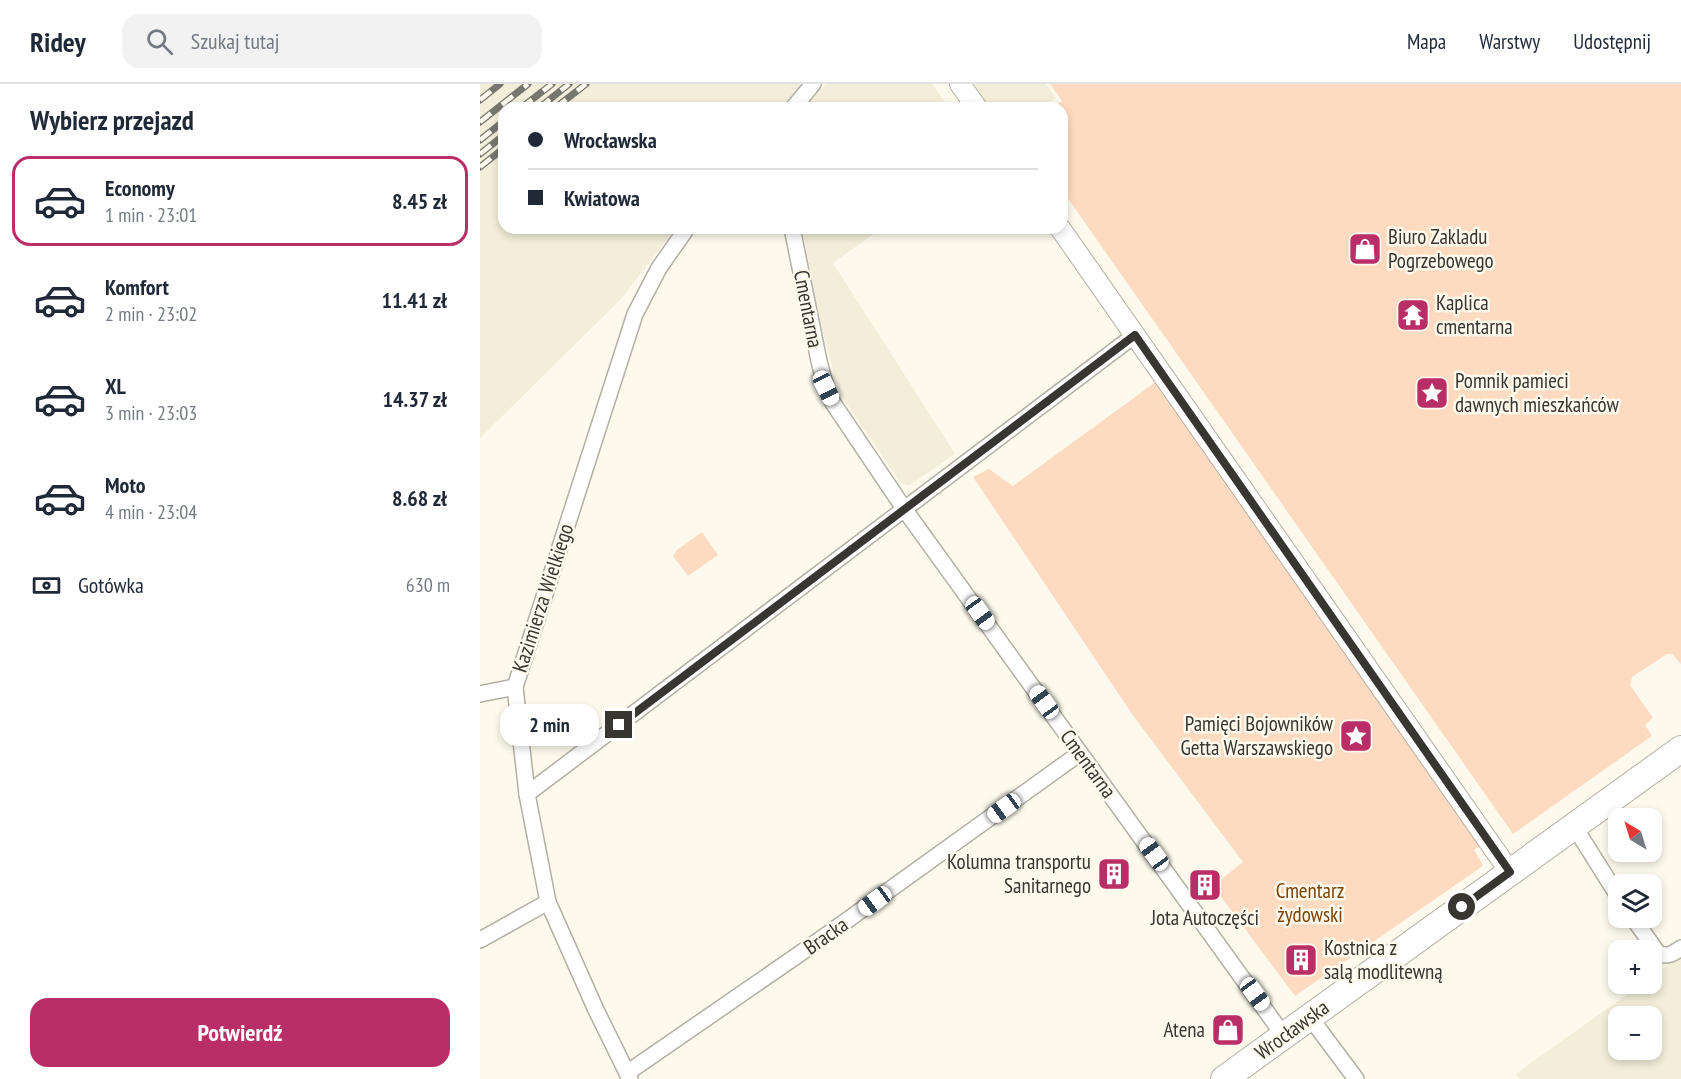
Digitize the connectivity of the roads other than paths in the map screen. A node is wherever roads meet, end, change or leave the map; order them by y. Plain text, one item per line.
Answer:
1 (813, 84) edge
2 (960, 84) edge
3 (798, 102) edge
4 (972, 102) edge
5 (683, 234) edge
6 (793, 234) edge
7 (1064, 234) edge
8 (1135, 335) junction
9 (905, 510) junction
10 (515, 687) junction
11 (480, 694) edge
12 (1681, 749) edge
13 (1080, 753) junction
14 (527, 794) junction
15 (1574, 826) junction
16 (1510, 872) junction
17 (1608, 880) edge
18 (548, 902) junction
19 (1640, 928) edge
20 (480, 940) edge
21 (1681, 948) edge
22 (1309, 1016) junction
23 (1284, 1036) junction
24 (629, 1076) edge
25 (1224, 1079) edge
26 (1356, 1079) edge

1 - 3 street
2 - 4 street
5 - 10 street, Kazimierza Wielkiego
6 - 9 street, Cmentarna
7 - 8 street
8 - 9 street
8 - 16 street
9 - 13 street, Cmentarna
9 - 14 street
10 - 11 street
10 - 14 street, Kazimierza Wielkiego
12 - 15 main road, Wrocławska
13 - 23 street, Cmentarna
13 - 24 street, Bracka
14 - 18 street, Kazimierza Wielkiego
15 - 16 main road, Wrocławska
15 - 17 street
16 - 22 main road, Wrocławska
18 - 20 street
18 - 24 street, Kazimierza Wielkiego
19 - 21 street
22 - 23 main road, Wrocławska
22 - 26 street
23 - 25 main road, Wrocławska

